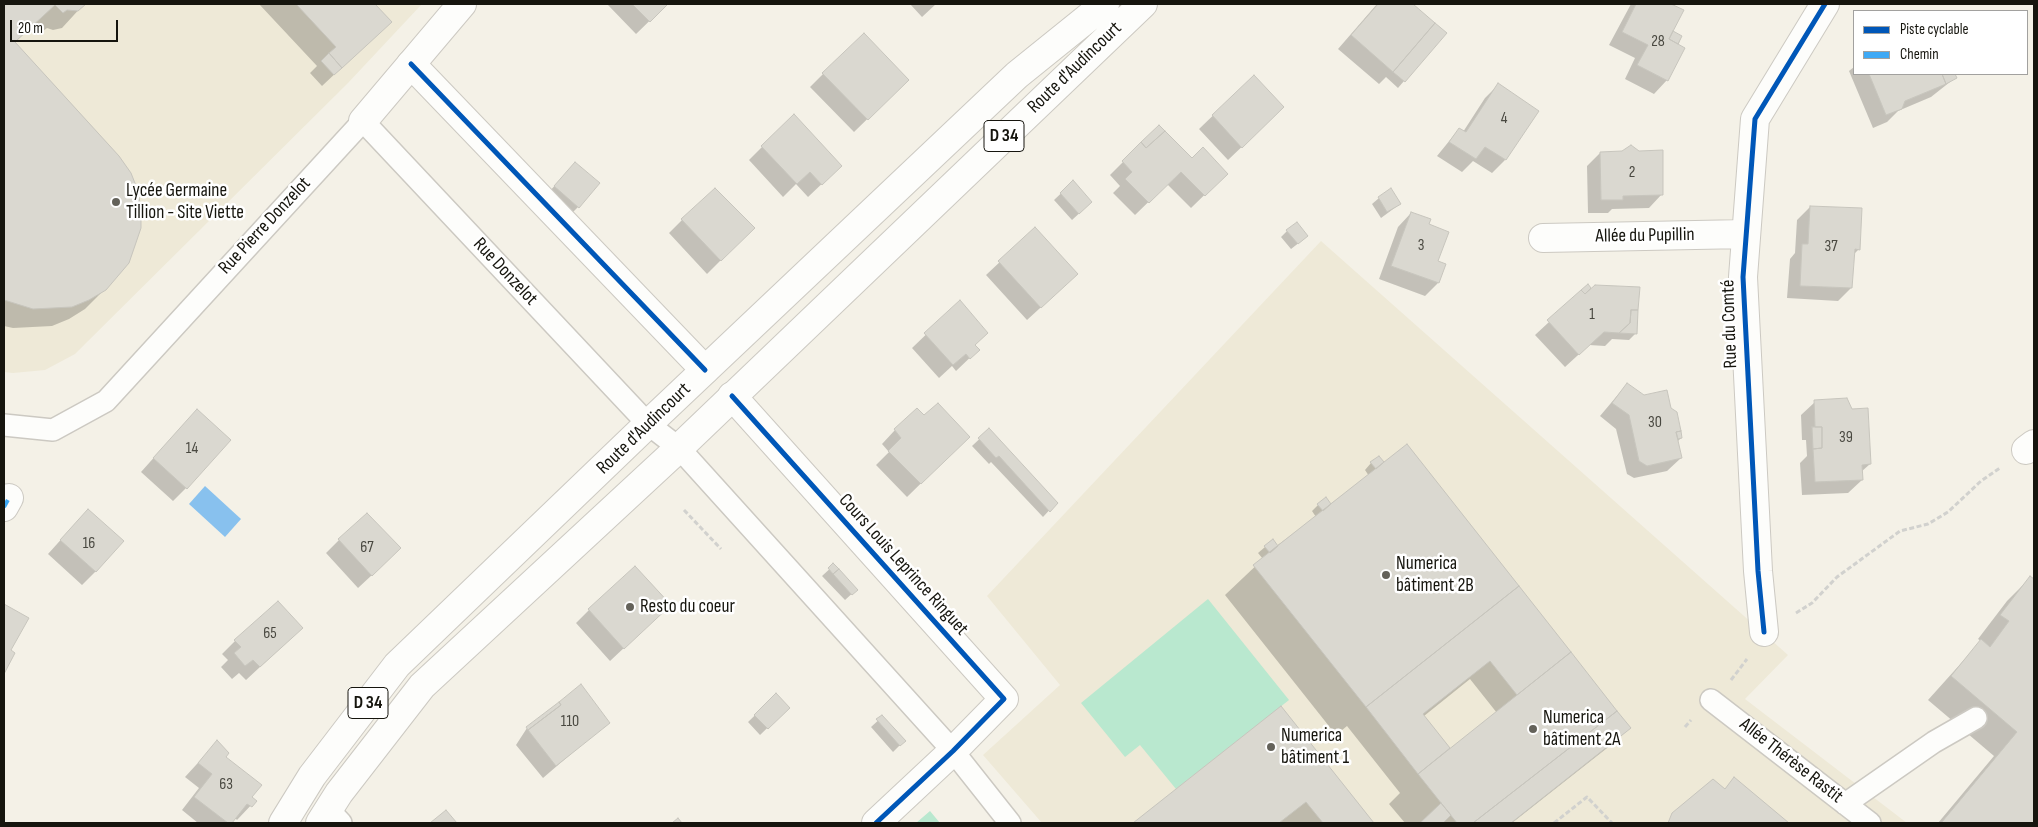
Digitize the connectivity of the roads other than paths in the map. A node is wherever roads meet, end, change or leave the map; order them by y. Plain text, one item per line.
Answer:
1 (1105, 4) edge
2 (1143, 4) edge
3 (1825, 4) edge
4 (455, 6) edge
5 (411, 64) junction
6 (363, 121) junction
7 (1746, 234) junction
8 (1543, 238) dead end
9 (705, 370) junction
10 (732, 396) junction
11 (4, 424) edge
12 (648, 424) junction
13 (679, 448) junction
14 (1764, 632) dead end
15 (1711, 700) dead end
16 (1976, 718) dead end
17 (953, 751) junction
18 (1846, 804) junction
19 (329, 819) edge
20 (283, 823) edge
21 (876, 823) edge
22 (1010, 823) edge
23 (1870, 823) edge

1 - 9 main road, Route d'Audincourt / D 34
2 - 10 main road, Route d'Audincourt / D 34
3 - 7 main road, Rue du Comté
4 - 5 main road, Rue Pierre Donzelot
5 - 6 main road, Rue Pierre Donzelot
5 - 9 main road
6 - 11 lane, Rue Pierre Donzelot
6 - 12 lane, Rue Donzelot
7 - 8 main road, Allée du Pupillin
7 - 14 main road, Rue du Comté
9 - 10 main road
9 - 12 main road, Route d'Audincourt / D 34
10 - 13 main road, Route d'Audincourt / D 34
10 - 17 main road, Cours Louis Leprince Ringuet
12 - 13 lane
12 - 20 main road, Route d'Audincourt / D 34
13 - 17 lane
13 - 19 main road, Route d'Audincourt / D 34
15 - 18 lane, Allée Thérèse Rastit
16 - 18 lane
17 - 21 main road
17 - 22 lane
18 - 23 lane, Allée Thérèse Rastit

